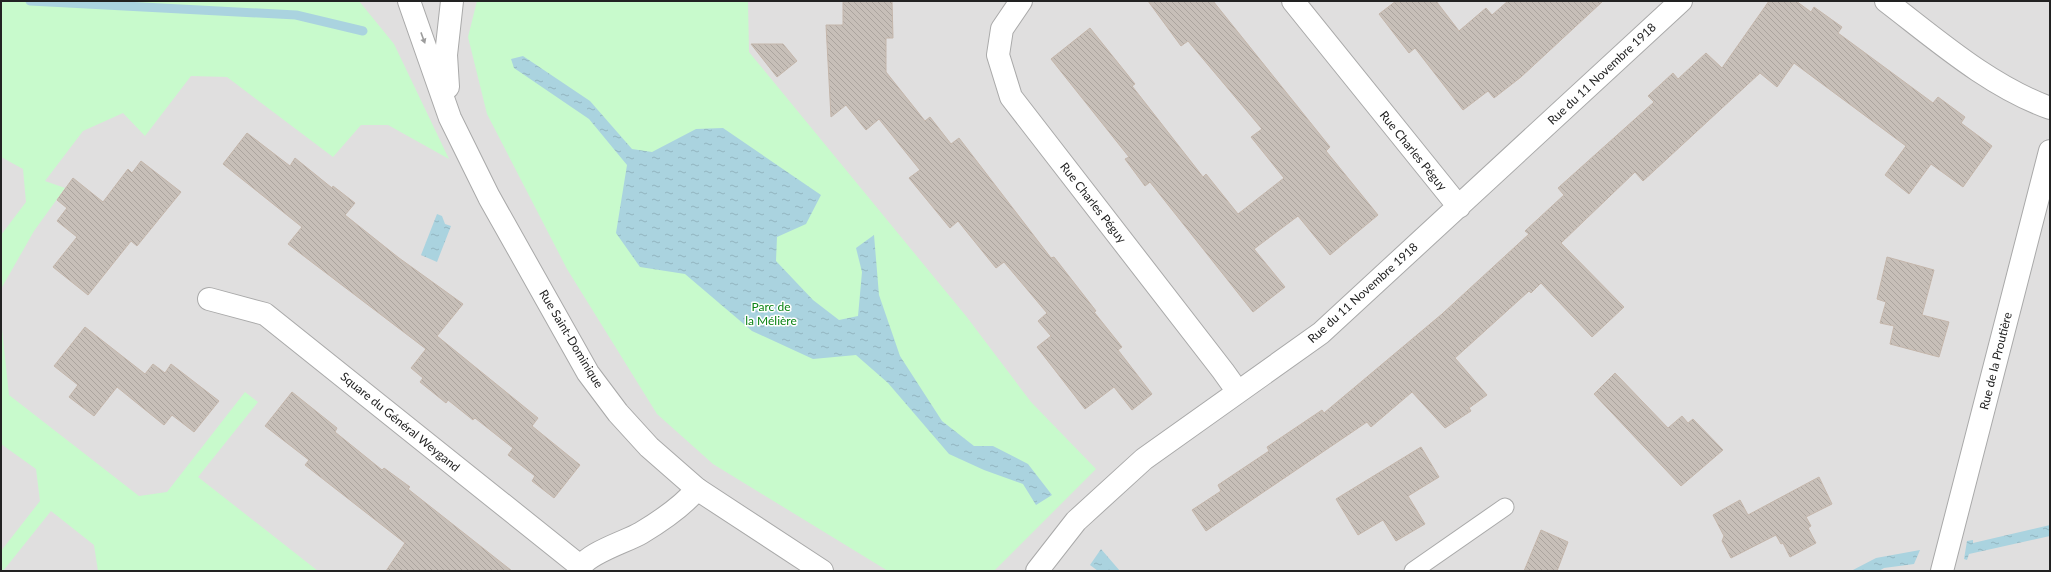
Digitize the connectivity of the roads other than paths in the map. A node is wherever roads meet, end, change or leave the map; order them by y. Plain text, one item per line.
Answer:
1 (410, 1) edge
2 (452, 1) edge
3 (1021, 1) edge
4 (1292, 1) edge
5 (1681, 1) edge
6 (1886, 1) edge
7 (2050, 108) edge
8 (450, 118) junction
9 (2050, 152) edge
10 (1458, 207) junction
11 (209, 299) dead end
12 (1238, 392) junction
13 (697, 489) junction
14 (1505, 507) dead end
15 (579, 569) edge
16 (822, 571) edge
17 (1037, 571) edge
18 (1413, 571) edge
19 (1942, 571) edge

1 -> 8 street, Rue Saint-Dominique
2 - 8 street, Rue Saint-Dominique
3 - 12 street, Rue Charles Péguy
4 - 10 street, Rue Charles Péguy
5 - 10 street, Rue du 11 Novembre 1918
6 - 7 street
8 - 13 street, Rue Saint-Dominique
9 - 19 street, Rue de la Proutière
10 - 12 street, Rue du 11 Novembre 1918
11 - 15 street, Square du Général Weygand
12 - 17 street, Rue du 11 Novembre 1918
13 - 15 street
13 - 16 street, Rue Saint-Dominique
14 - 18 lane

